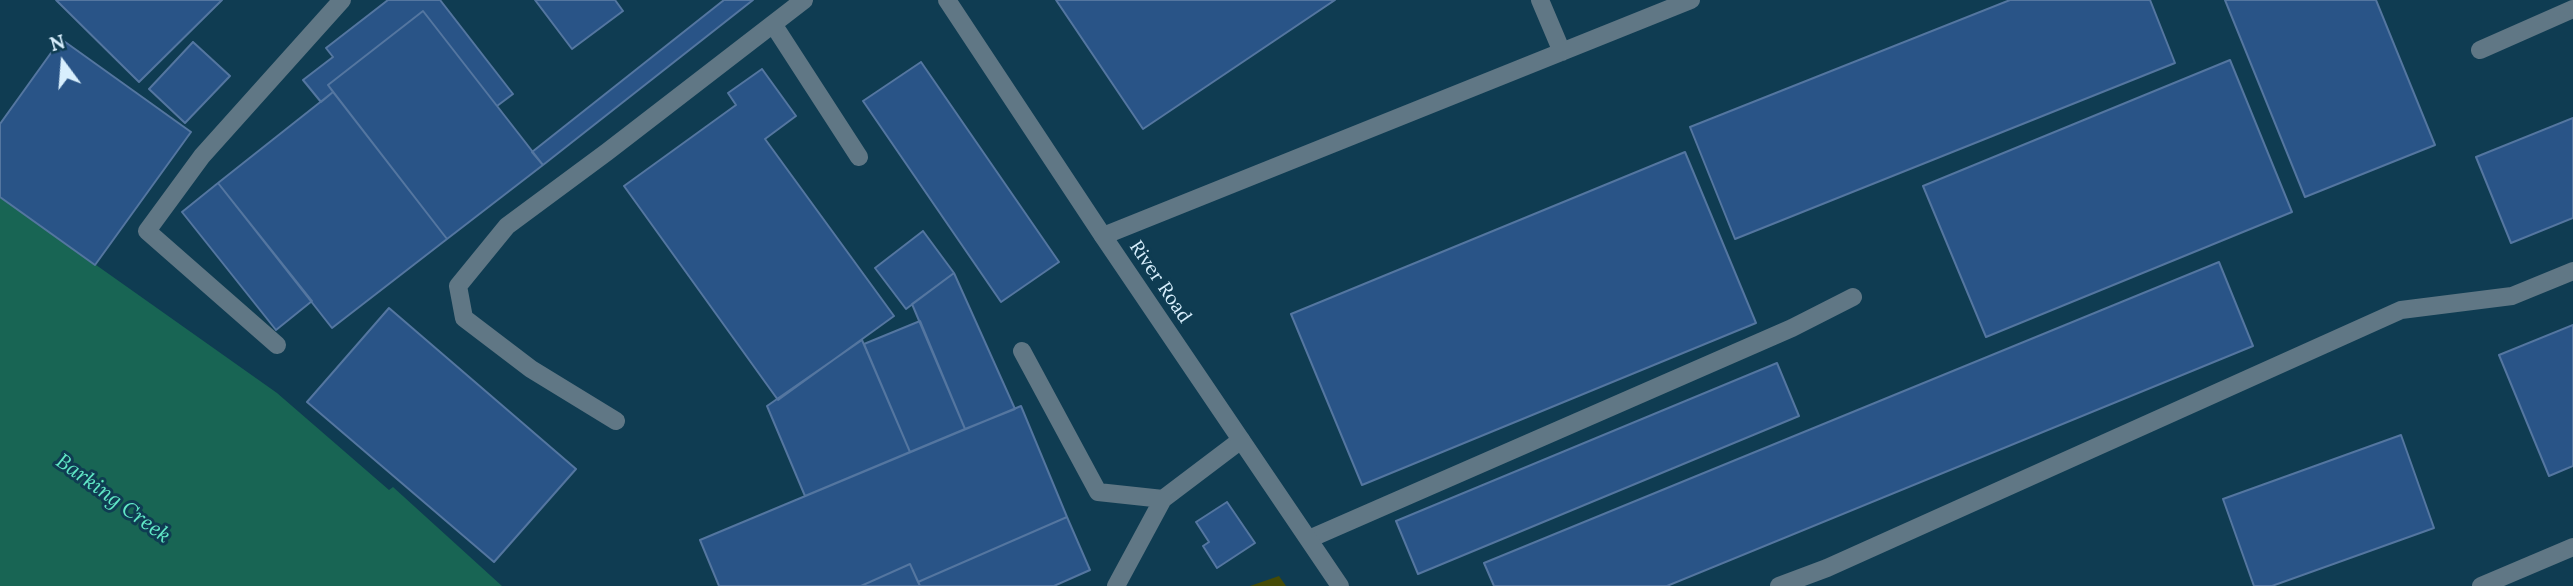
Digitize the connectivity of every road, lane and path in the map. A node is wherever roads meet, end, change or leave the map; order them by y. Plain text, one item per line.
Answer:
1 (342, 0) edge
2 (804, 0) edge
3 (947, 0) edge
4 (1540, 0) edge
5 (1691, 0) edge
6 (2573, 9) edge
7 (773, 24) junction
8 (2480, 50) dead end
9 (1562, 52) junction
10 (859, 157) dead end
11 (1103, 236) junction
12 (2573, 271) edge
13 (1853, 297) dead end
14 (277, 345) dead end
15 (1022, 351) dead end
16 (617, 421) dead end
17 (1241, 440) junction
18 (1163, 499) junction
19 (1308, 539) junction
20 (2573, 547) edge
21 (1116, 586) edge
22 (1340, 586) edge
23 (1779, 586) edge
24 (2481, 586) edge

1 - 14 street
2 - 7 street
3 - 11 street, River Road
4 - 9 street
5 - 9 street
6 - 8 street
7 - 10 street
7 - 16 street
9 - 11 street
11 - 17 street, River Road
12 - 23 street
13 - 19 street
15 - 18 street
17 - 18 street
17 - 19 street, River Road
18 - 21 street
19 - 22 street, River Road
20 - 24 street

